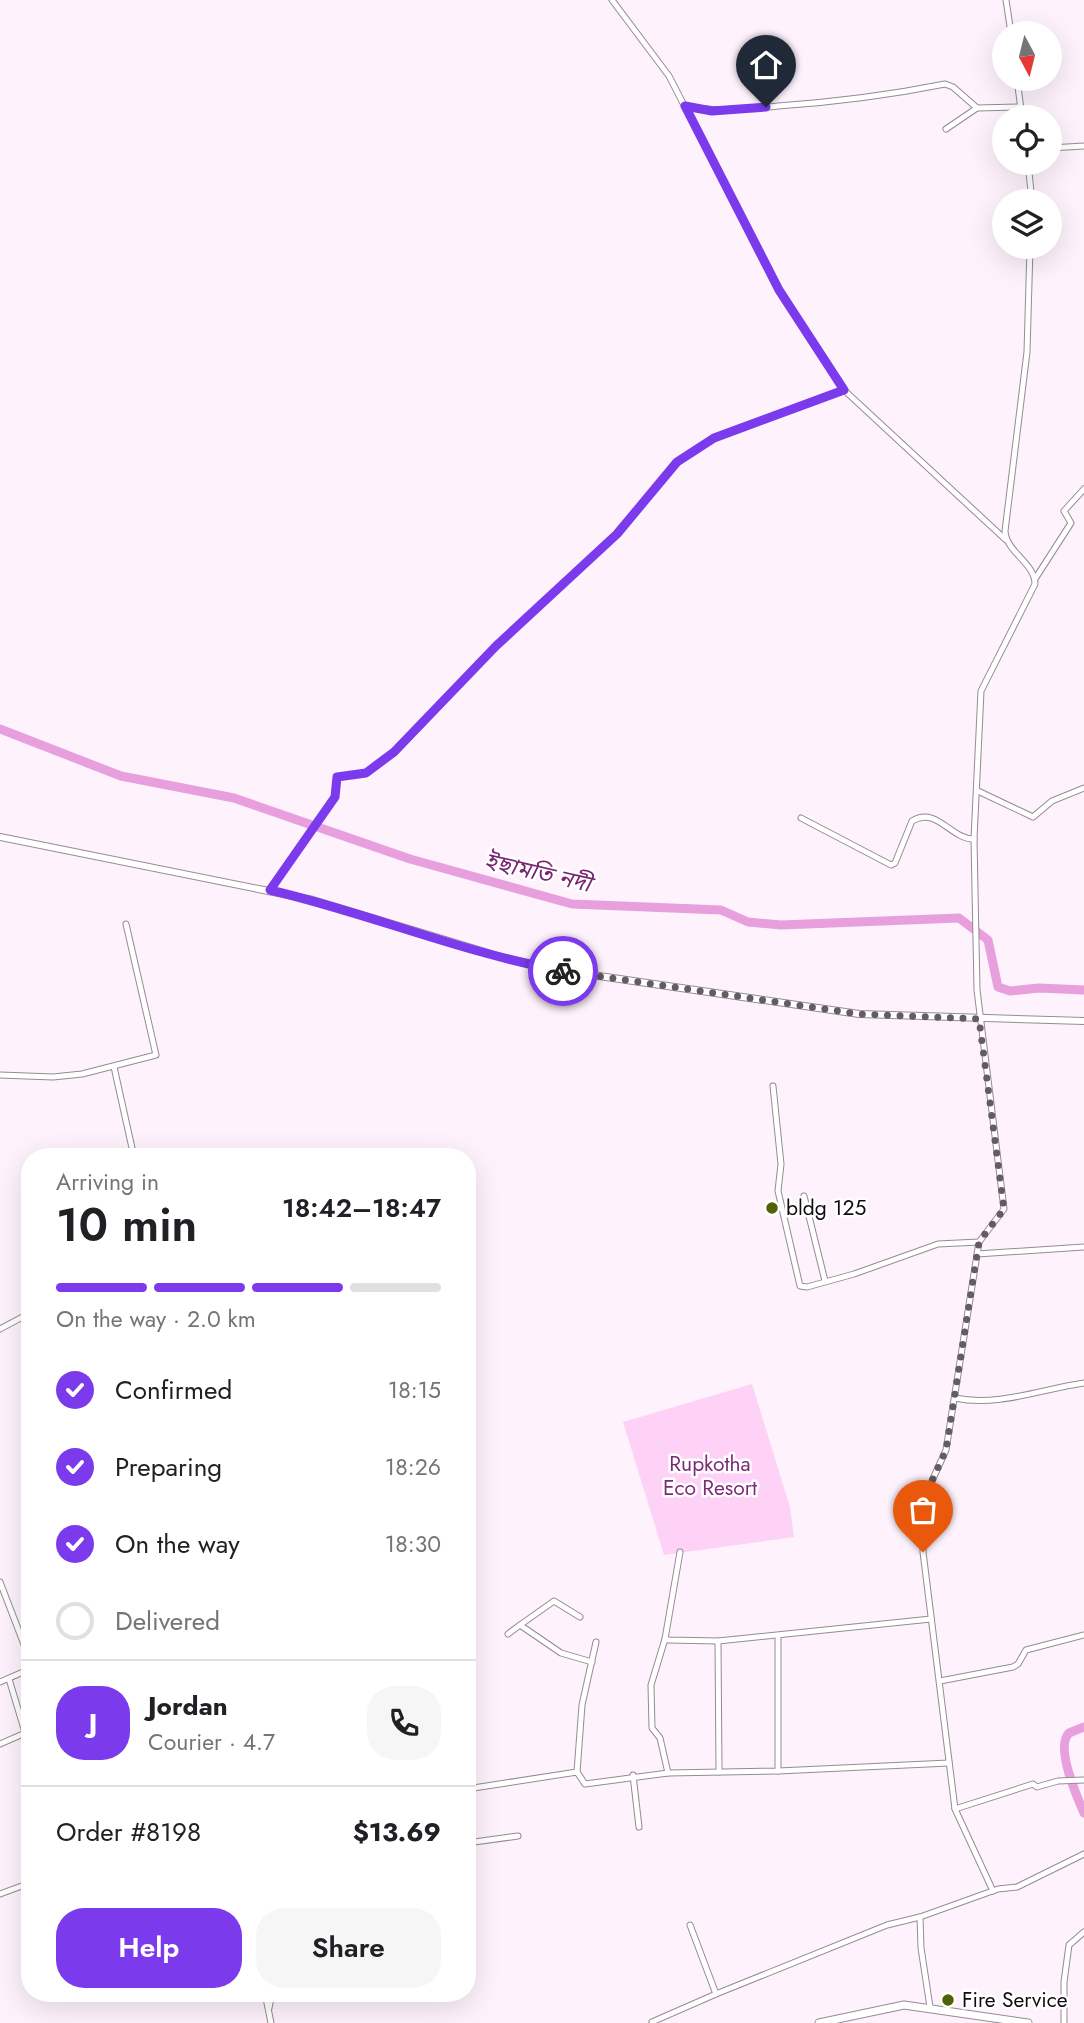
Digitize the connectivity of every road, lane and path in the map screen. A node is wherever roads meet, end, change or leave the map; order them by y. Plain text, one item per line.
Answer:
1 (612, 0) edge
2 (1006, 0) edge
3 (1009, 21) edge
4 (685, 106) junction
5 (977, 108) junction
6 (992, 108) edge
7 (946, 129) dead end
8 (1084, 146) edge
9 (1062, 147) edge
10 (1030, 259) edge
11 (844, 390) junction
12 (1084, 489) edge
13 (1006, 540) junction
14 (1035, 579) junction
15 (1084, 788) edge
16 (978, 791) junction
17 (801, 818) dead end
18 (0, 837) edge
19 (974, 839) junction
20 (270, 890) junction
21 (126, 924) dead end
22 (979, 1019) junction
23 (1084, 1021) edge
24 (114, 1067) junction
25 (0, 1075) edge
26 (773, 1086) dead end
27 (132, 1148) edge
28 (804, 1196) dead end
29 (979, 1242) junction
30 (1084, 1247) edge
31 (977, 1254) junction
32 (825, 1281) junction
33 (21, 1318) edge
34 (0, 1329) edge
35 (1084, 1383) edge
36 (955, 1398) junction
37 (680, 1552) dead end
38 (0, 1582) edge
39 (580, 1616) dead end
40 (931, 1619) junction
41 (520, 1625) junction
42 (508, 1634) dead end
43 (1084, 1635) edge
44 (778, 1636) junction
45 (21, 1637) edge
46 (665, 1639) junction
47 (718, 1641) junction
48 (596, 1642) dead end
49 (592, 1662) junction
50 (21, 1673) edge
51 (9, 1679) junction
52 (940, 1681) junction
53 (0, 1682) edge
54 (21, 1726) edge
55 (21, 1735) edge
56 (0, 1744) edge
57 (949, 1763) junction
58 (778, 1771) junction
59 (577, 1772) junction
60 (719, 1772) junction
61 (668, 1773) junction
62 (633, 1775) junction
63 (1084, 1780) edge
64 (476, 1788) edge
65 (955, 1809) junction
66 (639, 1827) dead end
67 (518, 1836) dead end
68 (476, 1842) edge
69 (1084, 1854) edge
70 (21, 1886) edge
71 (993, 1891) junction
72 (0, 1894) edge
73 (920, 1917) junction
74 (690, 1925) dead end
75 (1084, 1932) edge
76 (716, 1994) junction
77 (266, 2002) edge
78 (270, 2002) edge
79 (930, 2007) junction
80 (268, 2011) junction
81 (963, 2013) junction
82 (841, 2021) edge
83 (652, 2022) edge
84 (271, 2023) edge
85 (819, 2023) edge
86 (963, 2023) edge
87 (1028, 2023) edge
88 (1064, 2023) edge

1 - 4 street
2 - 3 street
4 - 5 street
4 - 11 street
5 - 6 street
5 - 7 street
8 - 9 street
10 - 13 street
11 - 13 street
11 - 20 street
12 - 14 street
13 - 14 street
14 - 16 street
15 - 16 street
16 - 19 street
17 - 19 street
18 - 20 main road
19 - 22 street
20 - 22 main road
21 - 24 street
22 - 23 main road
22 - 29 street
24 - 25 street
24 - 27 street
26 - 32 street
28 - 32 street
29 - 31 street
29 - 32 street
30 - 31 street
31 - 36 street
33 - 34 street
35 - 36 street
36 - 40 street
37 - 46 street
38 - 45 street
39 - 41 street
40 - 44 street
40 - 52 street
41 - 42 street
41 - 49 street
43 - 52 street
44 - 47 street
44 - 58 street
46 - 47 street
46 - 61 street
47 - 60 street
48 - 49 street
49 - 59 street
50 - 51 street
51 - 53 street
51 - 54 street
52 - 57 street
55 - 56 street
57 - 58 street
57 - 65 street
58 - 60 street
59 - 62 street
59 - 64 street
60 - 61 street
61 - 62 street
62 - 66 street
63 - 65 street
65 - 71 street
67 - 68 street
69 - 71 street
70 - 72 street
71 - 73 street
73 - 76 street
73 - 79 street
74 - 76 street
75 - 88 street
76 - 83 street
77 - 80 street
78 - 80 street
79 - 81 highway
79 - 82 highway
80 - 84 street
81 - 86 street
81 - 87 highway
82 - 85 highway

